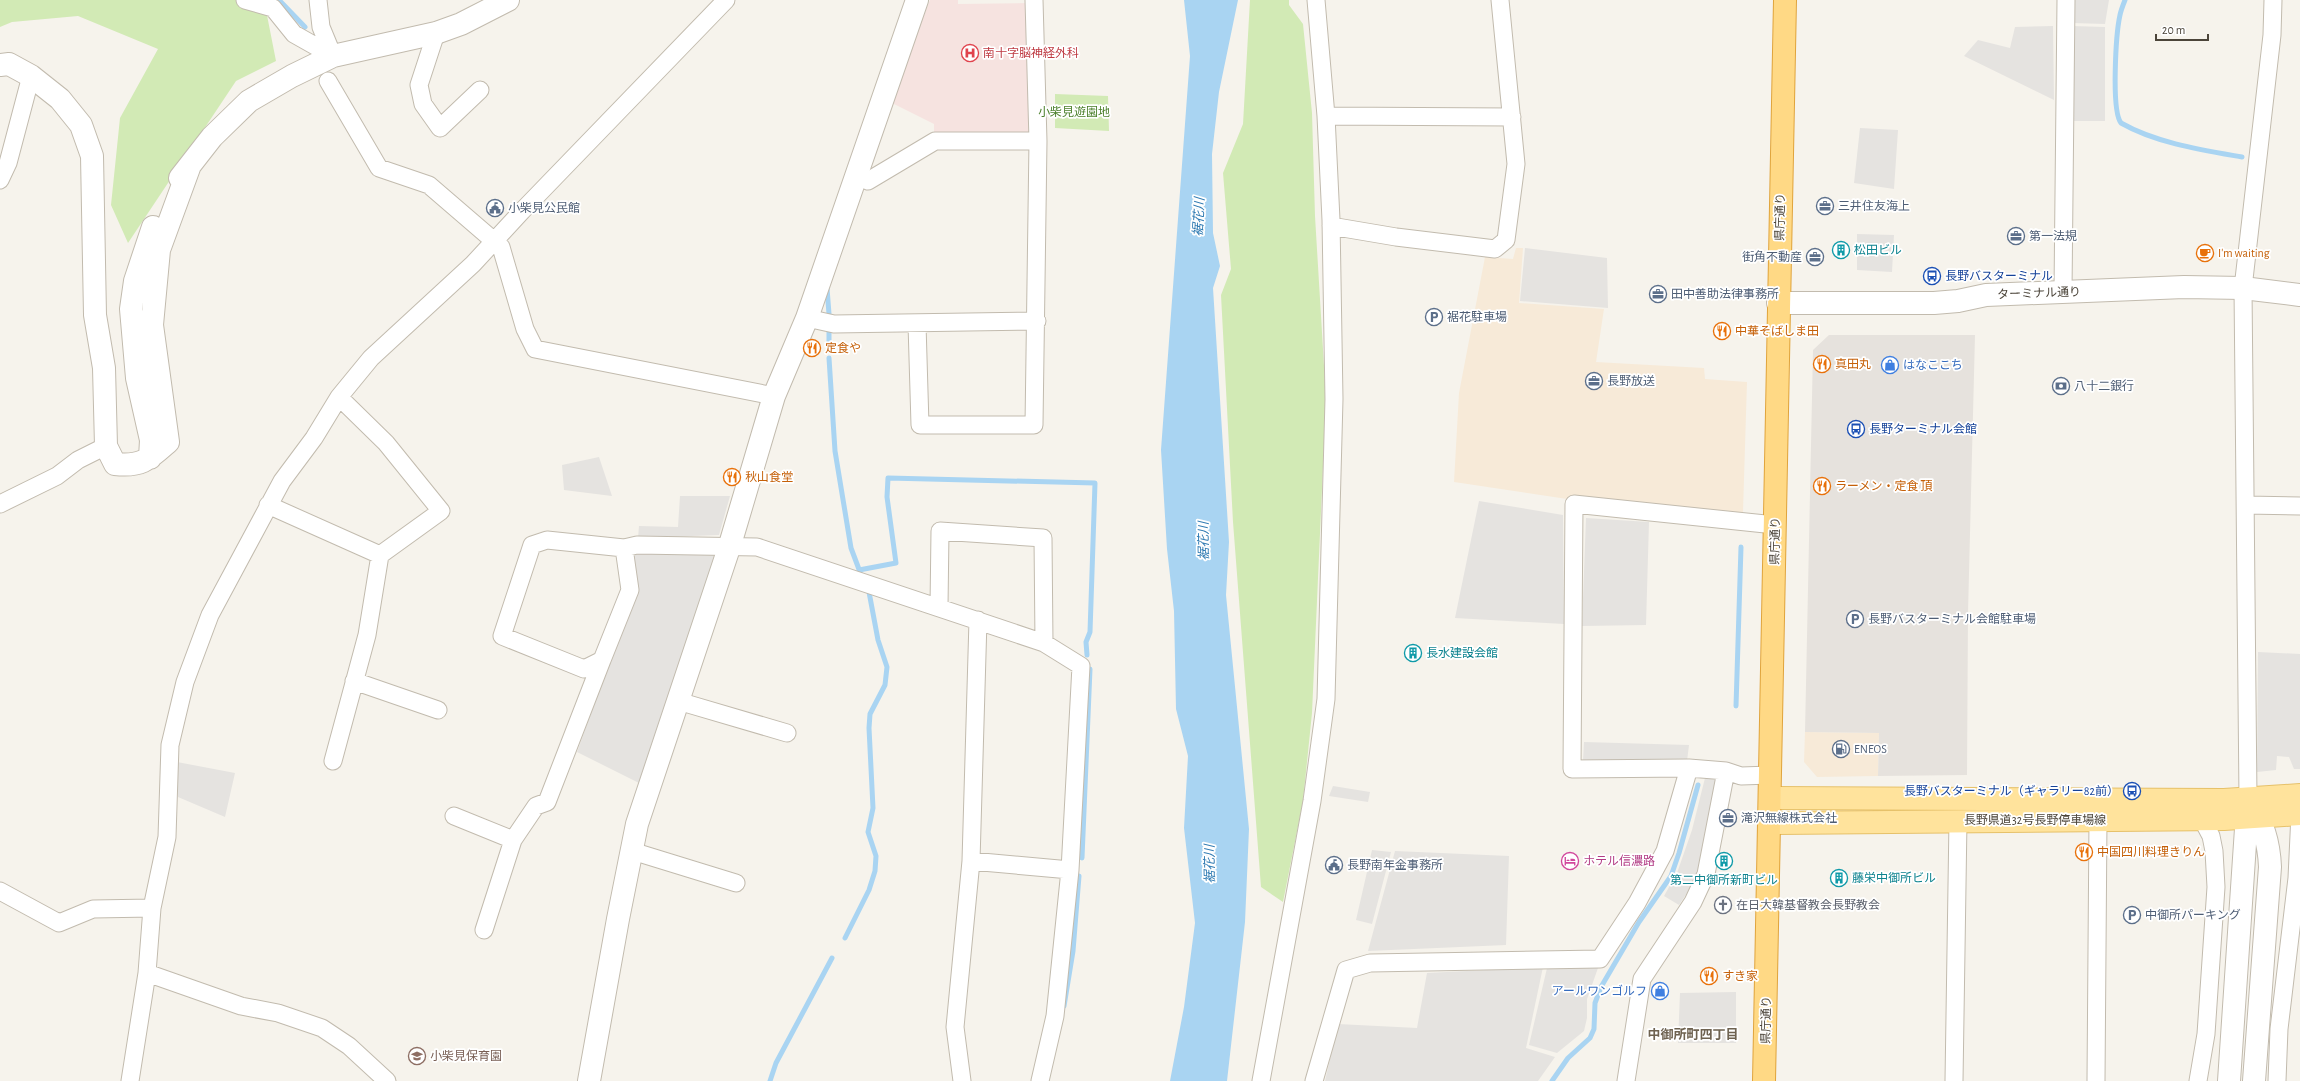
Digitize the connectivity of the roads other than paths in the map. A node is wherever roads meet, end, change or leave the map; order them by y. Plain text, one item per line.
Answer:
1 (245, 0) edge
2 (318, 0) edge
3 (508, 0) edge
4 (726, 0) edge
5 (917, 0) edge
6 (1034, 0) edge
7 (1316, 0) edge
8 (1500, 0) edge
9 (1785, 0) edge
10 (2066, 0) edge
11 (2273, 0) edge
12 (478, 8) edge
13 (436, 33) junction
14 (333, 56) junction
15 (0, 65) edge
16 (31, 76) junction
17 (328, 81) dead end
18 (480, 90) dead end
19 (1326, 116) junction
20 (1512, 117) junction
21 (1038, 141) junction
22 (855, 175) junction
23 (0, 180) edge
24 (1331, 226) junction
25 (496, 242) junction
26 (2243, 288) junction
27 (2063, 292) junction
28 (2300, 294) edge
29 (1778, 303) junction
30 (807, 318) junction
31 (1037, 321) junction
32 (917, 324) junction
33 (774, 396) junction
34 (339, 397) junction
35 (106, 446) junction
36 (0, 504) edge
37 (268, 505) junction
38 (2246, 505) junction
39 (2300, 506) edge
40 (1775, 525) junction
41 (624, 548) junction
42 (729, 548) junction
43 (380, 555) junction
44 (939, 607) junction
45 (978, 620) junction
46 (1044, 643) junction
47 (602, 660) junction
48 (354, 681) junction
49 (678, 701) junction
50 (438, 710) dead end
51 (787, 733) dead end
52 (333, 761) dead end
53 (1689, 768) junction
54 (1726, 771) junction
55 (1771, 776) junction
56 (2300, 795) edge
57 (1771, 798) junction
58 (2251, 811) junction
59 (2300, 814) edge
60 (454, 816) dead end
61 (2098, 819) junction
62 (2202, 819) junction
63 (1958, 820) junction
64 (1770, 823) junction
65 (513, 840) junction
66 (632, 851) junction
67 (971, 861) junction
68 (1070, 870) junction
69 (736, 882) dead end
70 (0, 891) edge
71 (152, 908) junction
72 (484, 930) dead end
73 (147, 973) junction
74 (130, 1081) edge
75 (387, 1081) edge
76 (589, 1081) edge
77 (962, 1081) edge
78 (1040, 1081) edge
79 (1261, 1081) edge
80 (1314, 1081) edge
81 (1626, 1081) edge
82 (1764, 1081) edge
83 (1954, 1081) edge
84 (2096, 1081) edge
85 (2198, 1081) edge
86 (2229, 1081) edge
87 (2254, 1081) edge
88 (2277, 1081) edge

1 - 14 street
2 - 14 street
3 - 12 street
4 - 25 street
5 - 22 street
6 - 21 street
7 - 19 street
8 - 20 street
9 - 29 highway, 県庁通り
10 - 27 street
11 - 26 street
12 - 13 street
13 - 14 street
13 - 18 street
14 - 35 street
15 - 16 street
16 - 23 street
16 - 35 street
17 - 25 street
19 - 20 street
19 - 24 street
20 - 24 street
21 - 22 street
21 - 31 street
22 - 30 street
24 - 79 street
25 - 33 street
25 - 34 street
26 - 27 street, ターミナル通り
26 - 28 street, ターミナル通り
26 - 38 street
27 - 29 street, ターミナル通り
29 - 40 highway, 県庁通り
30 - 32 street
30 - 33 street
31 - 32 street
31 - 32 street
33 - 42 street
34 - 37 street
34 - 43 street
35 - 36 street
37 - 43 street
37 - 71 street
38 - 39 street
38 - 58 street
40 - 53 street
40 - 55 highway, 県庁通り
41 - 42 street
41 - 47 street
41 - 47 street
42 - 44 street
42 - 49 street
43 - 48 street
44 - 45 street
44 - 46 street
45 - 46 street
45 - 67 street
46 - 68 street
47 - 65 street
48 - 50 street
48 - 52 street
49 - 51 street
49 - 66 street
53 - 54 street
53 - 80 street
54 - 55 street
54 - 81 street
55 - 57 highway, 県庁通り
56 - 58 main road, 長野県道32号長野停車場線
57 - 58 main road, 長野県道32号長野停車場線
57 - 64 highway, 県庁通り
58 - 59 main road, 長野県道32号長野停車場線
58 - 62 main road, 長野県道32号長野停車場線
58 - 86 street
58 - 87 street
59 - 88 street
60 - 65 street
61 - 62 main road, 長野県道32号長野停車場線
61 - 63 main road, 長野県道32号長野停車場線
61 - 84 street
62 - 85 street
63 - 64 main road, 長野県道32号長野停車場線
63 - 83 street
64 - 82 highway, 県庁通り
65 - 72 street
66 - 69 street
66 - 76 street
67 - 68 street
67 - 77 street
68 - 78 street
70 - 71 street
71 - 73 street
73 - 74 street
73 - 75 street

